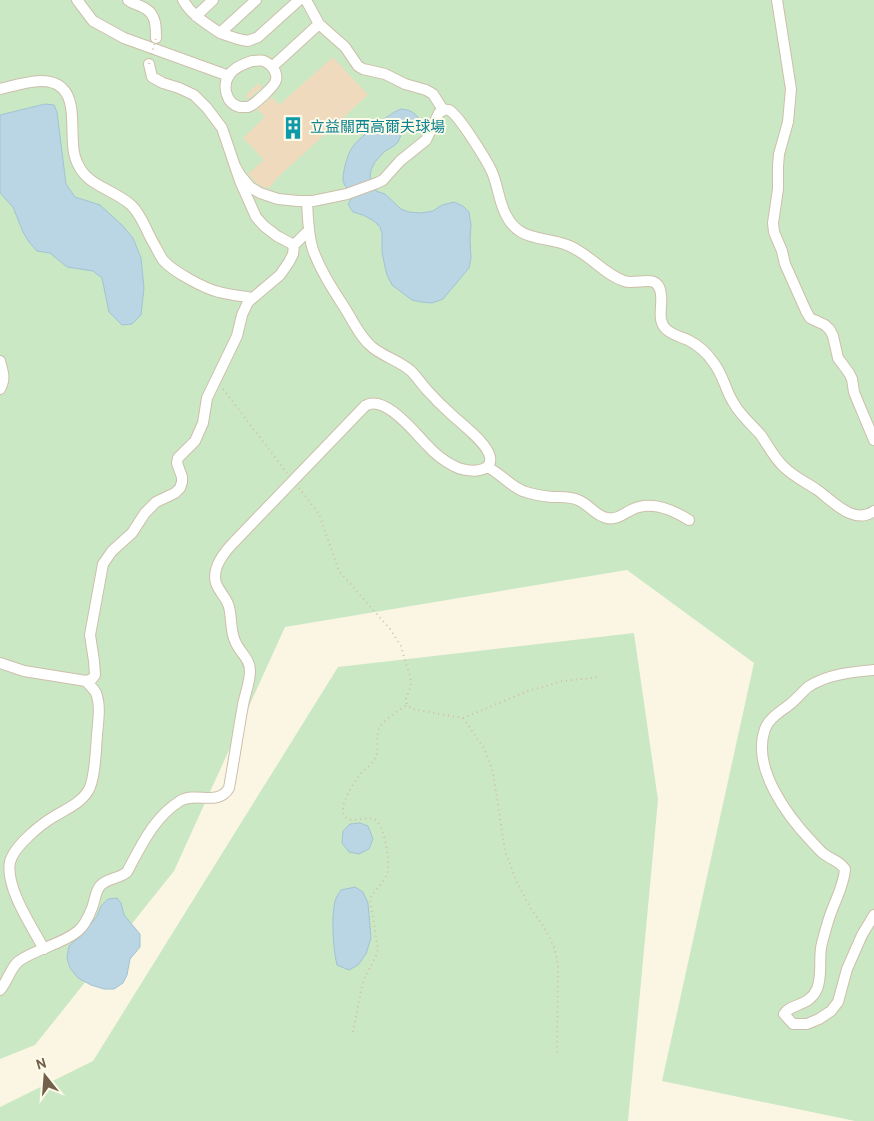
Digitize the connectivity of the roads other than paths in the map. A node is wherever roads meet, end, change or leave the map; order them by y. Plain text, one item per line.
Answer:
1 (77, 0) edge
2 (128, 0) edge
3 (183, 0) edge
4 (214, 0) edge
5 (256, 0) edge
6 (299, 0) edge
7 (306, 0) edge
8 (777, 0) edge
9 (196, 16) junction
10 (319, 24) junction
11 (220, 33) junction
12 (156, 38) road end
13 (149, 64) road end
14 (272, 67) junction
15 (229, 76) junction
16 (0, 89) edge
17 (443, 110) junction
18 (235, 166) junction
19 (307, 202) junction
20 (309, 230) junction
21 (294, 245) junction
22 (253, 298) junction
23 (0, 361) edge
24 (0, 389) edge
25 (874, 440) edge
26 (487, 467) junction
27 (872, 516) edge
28 (689, 520) dead end
29 (0, 663) edge
30 (874, 670) edge
31 (86, 681) junction
32 (874, 916) edge
33 (44, 949) junction
34 (0, 990) edge

1 - 15 lane
2 - 12 lane
3 - 9 lane
4 - 9 lane
5 - 11 lane
6 - 11 lane
7 - 10 lane
8 - 25 lane
9 - 11 lane
10 - 14 lane
10 - 17 lane
13 - 18 lane
14 - 15 lane
14 - 15 lane
16 - 22 lane
17 - 19 lane
17 - 27 lane
18 - 19 lane
18 - 21 lane
19 - 20 lane
20 - 21 lane
20 - 26 lane
21 - 22 lane
22 - 31 lane
23 - 24 lane
26 - 28 lane
26 - 33 lane, bridge
29 - 31 lane
30 - 32 lane
31 - 33 lane
33 - 34 lane

